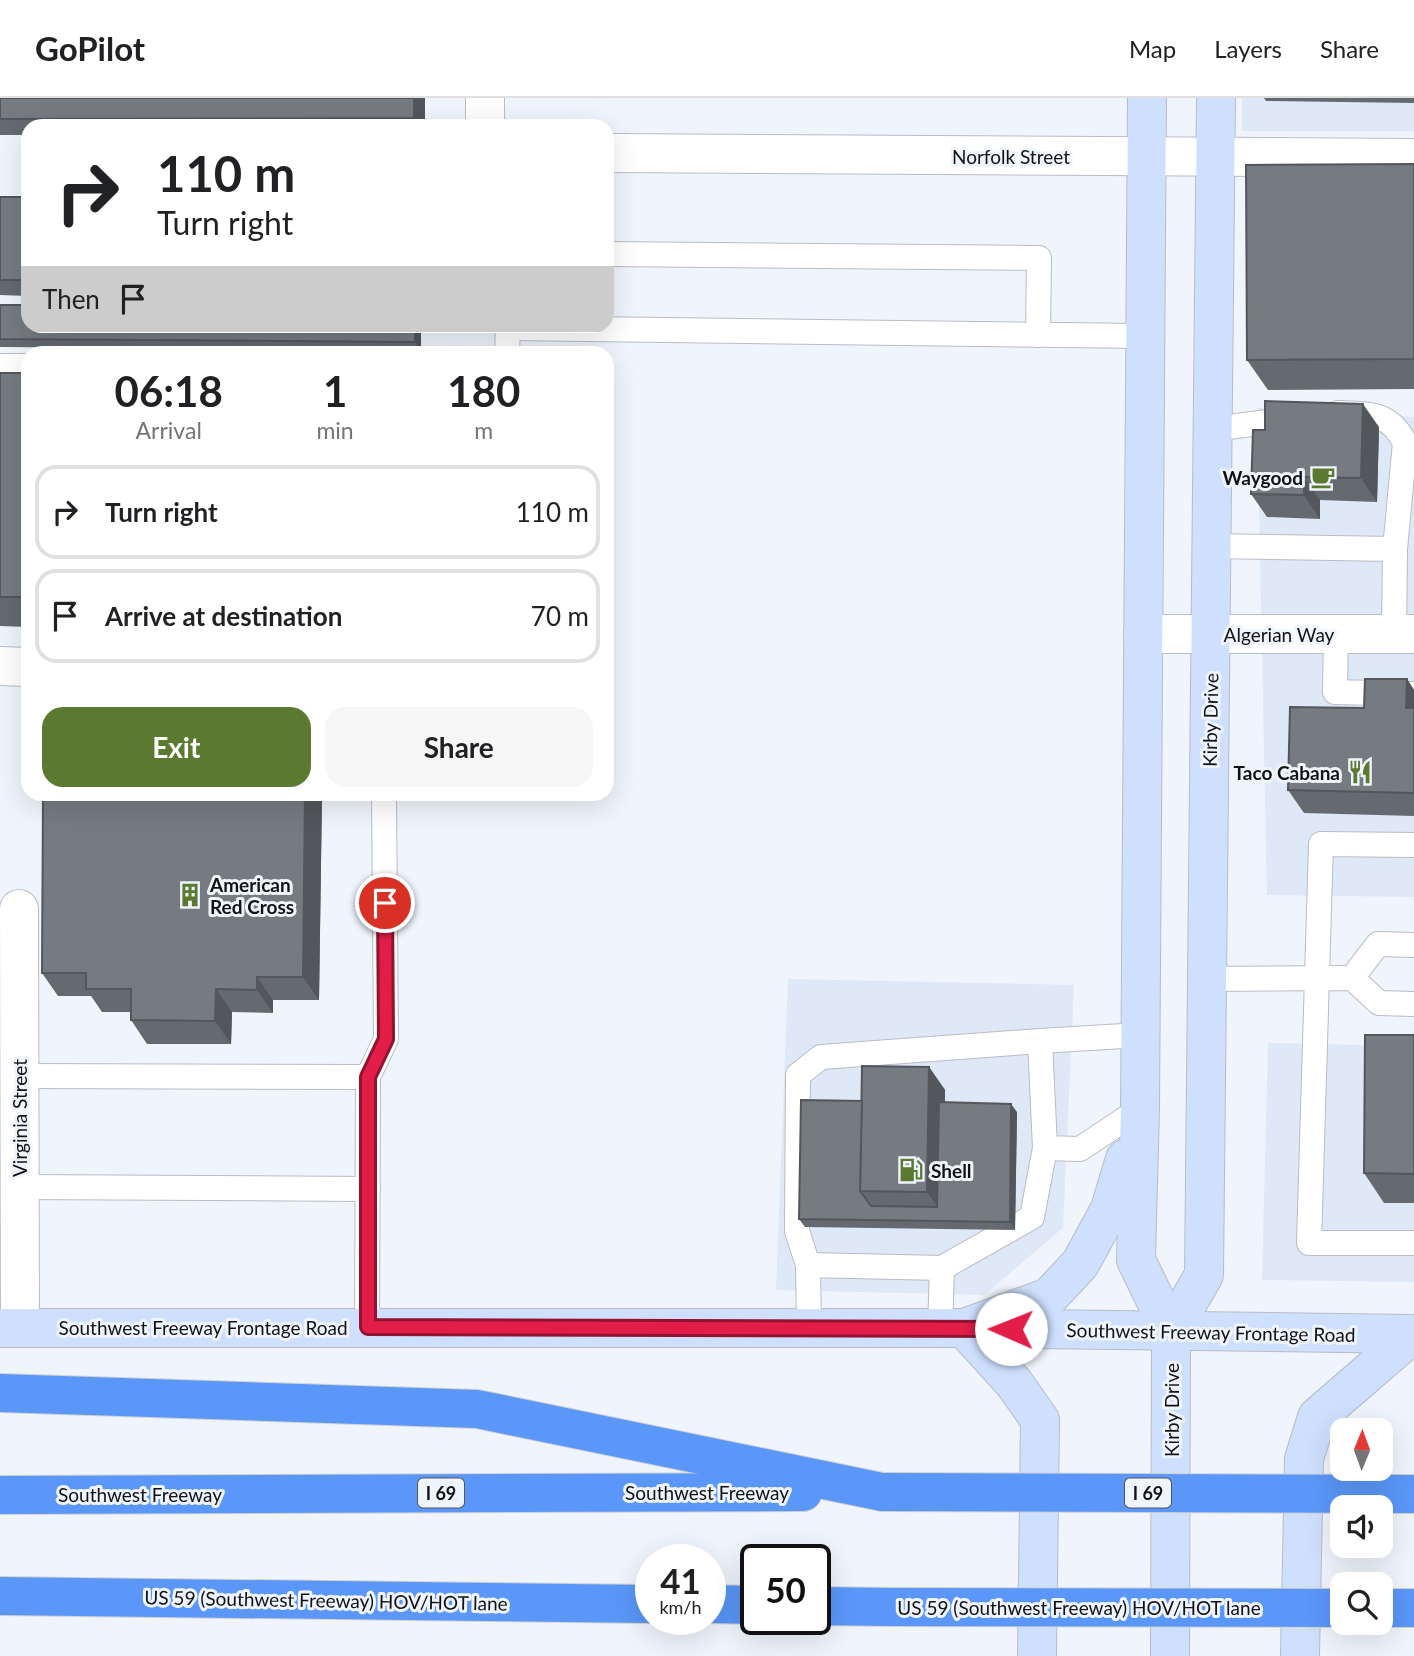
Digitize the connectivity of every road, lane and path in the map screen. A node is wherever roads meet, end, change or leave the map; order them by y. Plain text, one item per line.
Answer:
1 (485, 98) edge
2 (1147, 98) edge
3 (1216, 98) edge
4 (485, 119) edge
5 (614, 153) edge
6 (1146, 158) junction
7 (1216, 158) junction
8 (1414, 158) edge
9 (614, 254) edge
10 (614, 329) edge
11 (1038, 335) junction
12 (1145, 337) junction
13 (0, 366) edge
14 (21, 366) edge
15 (1213, 429) junction
16 (1211, 546) junction
17 (1395, 549) junction
18 (1143, 634) junction
19 (1210, 634) junction
20 (1336, 634) junction
21 (1404, 634) edge
22 (0, 666) edge
23 (21, 667) edge
24 (1414, 694) edge
25 (384, 801) edge
26 (1414, 845) edge
27 (19, 909) dead end
28 (1414, 945) edge
29 (1352, 978) junction
30 (1207, 979) junction
31 (1317, 979) junction
32 (1414, 1004) edge
33 (1140, 1035) junction
34 (1040, 1041) junction
35 (19, 1076) junction
36 (368, 1077) junction
37 (1140, 1109) junction
38 (1045, 1148) junction
39 (18, 1187) junction
40 (368, 1189) junction
41 (1414, 1243) edge
42 (808, 1265) junction
43 (942, 1268) junction
44 (368, 1327) junction
45 (10, 1328) edge
46 (809, 1328) junction
47 (952, 1328) junction
48 (1171, 1332) junction
49 (1413, 1334) edge
50 (0, 1393) edge
51 (882, 1492) junction
52 (1414, 1494) edge
53 (0, 1495) edge
54 (0, 1595) edge
55 (635, 1604) edge
56 (831, 1606) edge
57 (1330, 1608) edge
58 (1393, 1608) edge
59 (1414, 1608) edge
60 (1037, 1656) edge
61 (1170, 1656) edge
62 (1300, 1656) edge

1 - 4 street
2 - 6 main road, Kirby Drive
3 - 7 main road, Kirby Drive
5 - 6 street, Norfolk Street
6 - 7 street, Norfolk Street
6 - 12 main road, Kirby Drive
7 - 8 street, Norfolk Street
7 - 15 main road, Kirby Drive
9 - 11 lane
10 - 11 lane
11 - 12 lane
12 - 18 main road, Kirby Drive
13 - 14 lane
15 - 16 main road, Kirby Drive
15 - 17 lane
16 - 17 lane
16 - 19 main road, Kirby Drive
17 - 21 lane
18 - 19 street, Algerian Way
18 - 33 main road, Kirby Drive
19 - 20 street, Algerian Way
19 - 30 main road, Kirby Drive
20 - 21 street, Algerian Way
20 - 24 lane
22 - 23 street
25 - 36 lane
26 - 31 lane
27 - 35 street, Virginia Street
28 - 29 lane
29 - 31 lane
29 - 32 lane
30 - 31 lane
30 - 48 main road, Kirby Drive
31 - 41 lane
33 - 34 lane
33 - 37 main road, Kirby Drive
34 - 38 lane
34 - 42 lane
35 - 36 lane
35 - 39 street, Virginia Street
36 - 40 lane
37 - 38 lane
37 - 47 main road
37 - 48 main road, Kirby Drive
38 - 43 lane
39 - 40 lane
39 - 45 street, Virginia Street
40 - 44 lane
42 - 43 lane
42 - 46 lane
43 - 47 lane
44 - 45 main road, Southwest Freeway Frontage Road
44 - 46 main road, Southwest Freeway Frontage Road
46 - 47 main road, Southwest Freeway Frontage Road
47 - 48 main road, Southwest Freeway Frontage Road
47 - 60 main road
48 - 49 main road, Southwest Freeway Frontage Road
48 - 61 main road, Kirby Drive
49 - 62 main road
50 - 51 highway
51 - 52 highway, Southwest Freeway / I 69, bridge
51 - 53 highway, Southwest Freeway / I 69
54 - 55 highway, US 59 (Southwest Freeway) HOV/HOT lane
56 - 57 highway, US 59 (Southwest Freeway) HOV/HOT lane, bridge
58 - 59 highway

